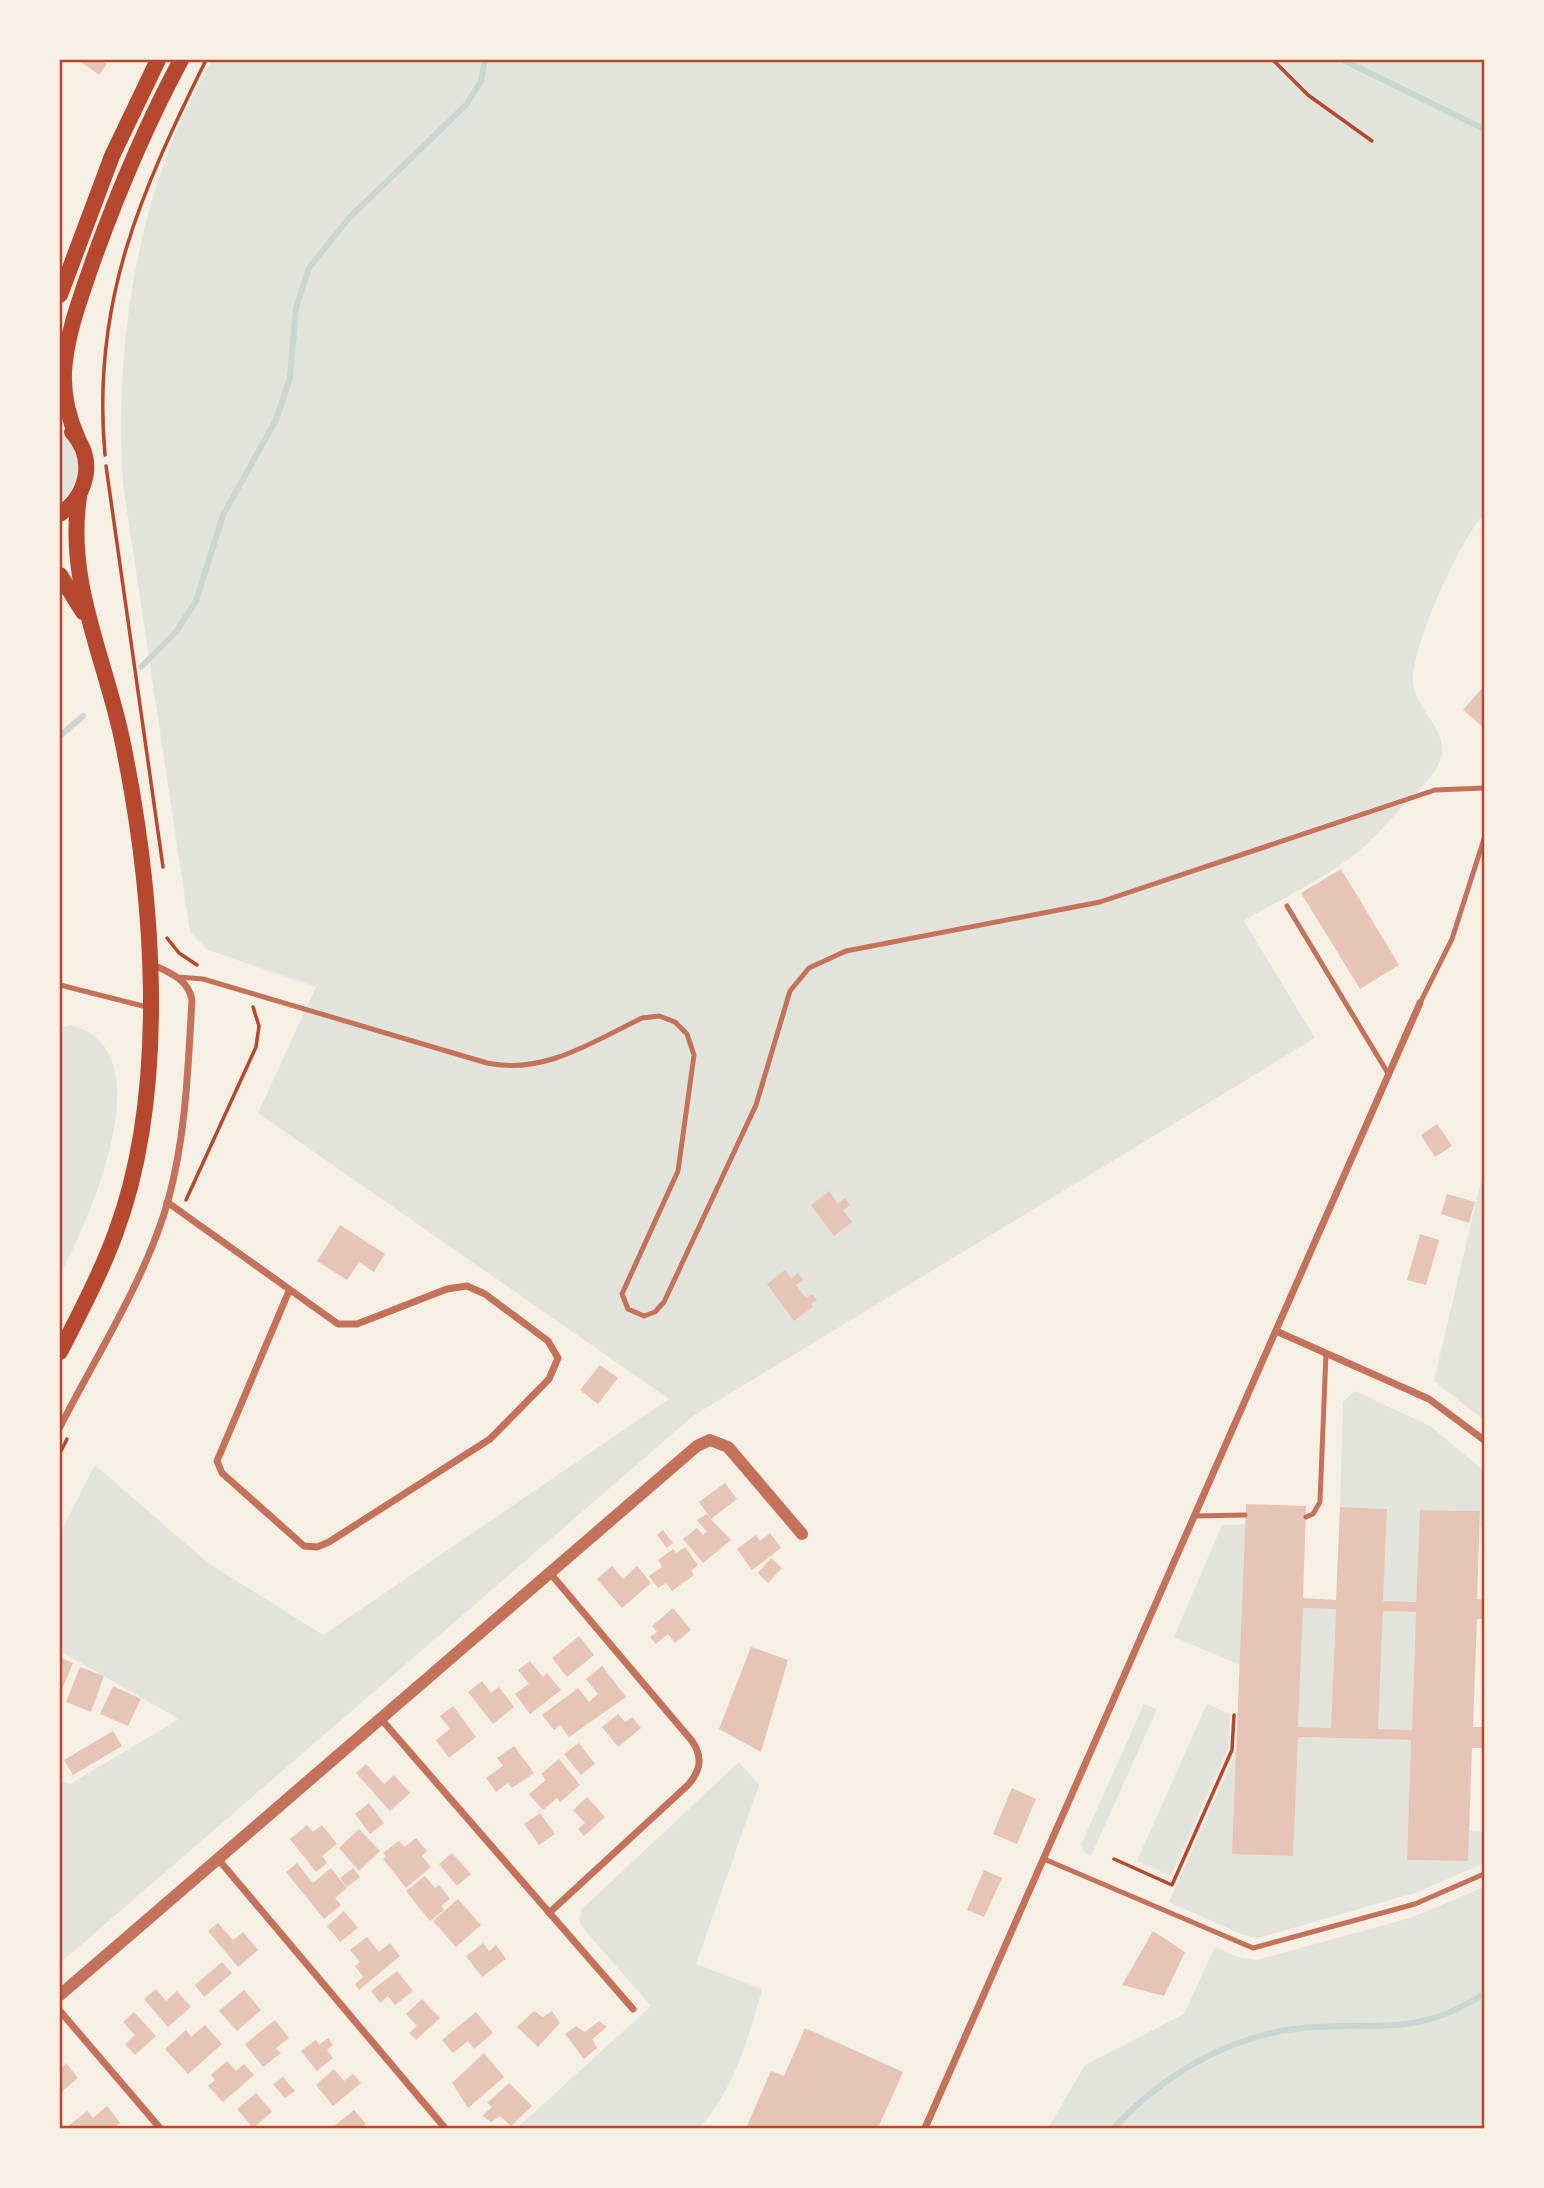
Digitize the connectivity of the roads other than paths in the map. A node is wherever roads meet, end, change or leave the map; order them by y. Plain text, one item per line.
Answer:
1 (158, 60) edge
2 (181, 60) edge
3 (60, 295) edge
4 (60, 422) edge
5 (78, 439) junction
6 (79, 497) junction
7 (60, 514) edge
8 (60, 575) edge
9 (86, 617) junction
10 (1485, 788) edge
11 (1485, 839) edge
12 (1287, 906) dead end
13 (149, 963) junction
14 (178, 977) junction
15 (60, 985) edge
16 (1420, 1003) joint
17 (150, 1007) junction
18 (1388, 1075) junction
19 (167, 1202) junction
20 (289, 1291) junction
21 (1276, 1331) junction
22 (60, 1352) edge
23 (1326, 1353) junction
24 (60, 1427) edge
25 (1485, 1440) edge
26 (1245, 1515) dead end
27 (1195, 1516) junction
28 (1306, 1517) dead end
29 (802, 1534) dead end
30 (550, 1573) junction
31 (381, 1719) junction
32 (218, 1859) junction
33 (1044, 1859) junction
34 (1485, 1874) edge
35 (549, 1913) junction
36 (60, 1995) edge
37 (633, 2010) dead end
38 (60, 2011) edge
39 (160, 2129) edge
40 (445, 2129) edge
41 (925, 2129) edge

1 - 3 main road
2 - 5 main road
4 - 5 main road
5 - 6 main road
6 - 7 main road
6 - 9 main road
8 - 9 main road
9 - 13 main road
10 - 14 lane
11 - 16 lane
12 - 18 lane
13 - 14 street
13 - 17 main road
14 - 19 street
15 - 17 lane
16 - 18 street
17 - 22 main road
18 - 21 street
19 - 20 street
19 - 24 street
20 - 20 street
21 - 23 street
21 - 27 street
23 - 25 street
23 - 28 lane
26 - 27 lane
27 - 33 street
29 - 30 street
30 - 31 street
30 - 35 street
31 - 32 street
31 - 35 street
32 - 36 street
32 - 40 street
33 - 34 lane
33 - 41 street
35 - 37 street
38 - 39 street

